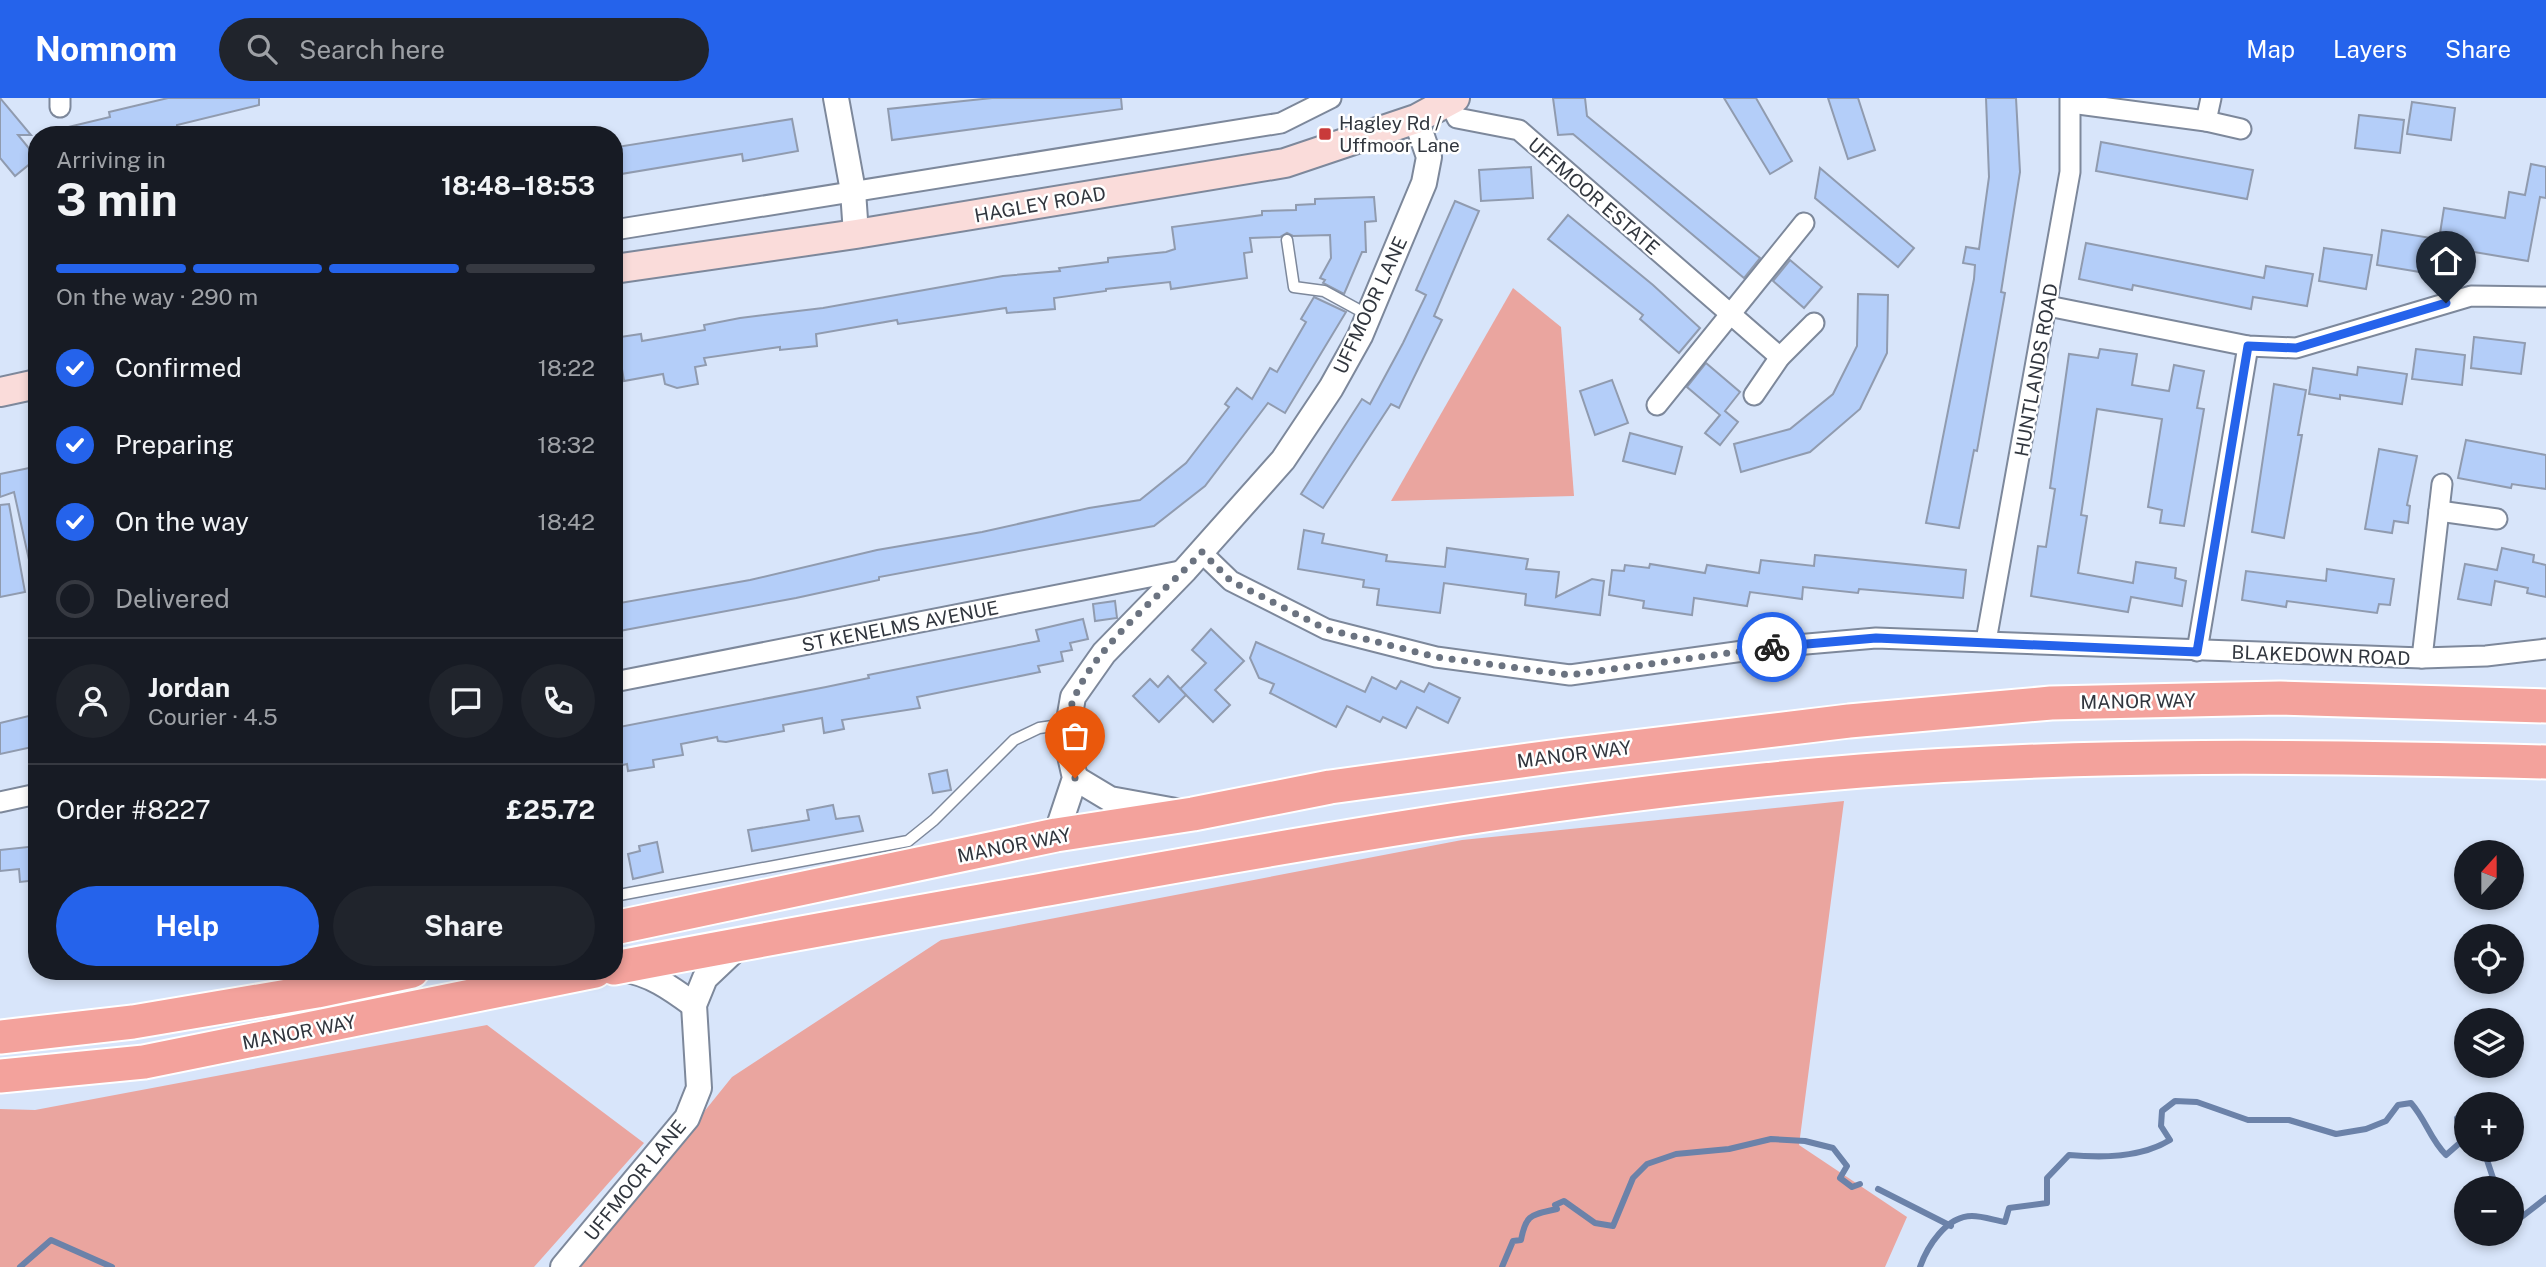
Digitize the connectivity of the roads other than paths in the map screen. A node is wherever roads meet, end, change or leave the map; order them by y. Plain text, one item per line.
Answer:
1 (836, 98) edge
2 (1331, 98) edge
3 (2211, 98) edge
4 (1452, 100) edge
5 (2070, 100) edge
6 (1416, 119) junction
7 (2206, 121) junction
8 (2241, 130) dead end
9 (852, 191) junction
10 (1804, 223) dead end
11 (623, 229) edge
12 (856, 234) junction
13 (1287, 240) dead end
14 (623, 268) edge
15 (2546, 297) edge
16 (2048, 306) junction
17 (1369, 316) junction
18 (1730, 316) junction
19 (1814, 323) dead end
20 (2248, 346) junction
21 (1780, 358) junction
22 (28, 386) edge
23 (0, 392) edge
24 (1754, 395) dead end
25 (1657, 405) dead end
26 (2442, 484) dead end
27 (2439, 510) junction
28 (2497, 519) dead end
29 (1202, 552) junction
30 (1185, 570) junction
31 (1986, 641) junction
32 (2546, 649) edge
33 (2197, 652) junction
34 (2422, 658) junction
35 (623, 680) edge
36 (2546, 706) edge
37 (1067, 724) junction
38 (2546, 762) edge
39 (1075, 778) junction
40 (28, 796) edge
41 (0, 802) edge
42 (1193, 814) junction
43 (1056, 835) junction
44 (623, 894) edge
45 (623, 927) edge
46 (743, 943) junction
47 (623, 966) edge
48 (623, 969) edge
49 (369, 980) edge
50 (550, 980) edge
51 (694, 1005) junction
52 (0, 1037) edge
53 (0, 1076) edge
54 (564, 1267) edge

1 - 9 street
2 - 9 street
3 - 7 street
4 - 6 main road, HAGLEY ROAD
4 - 18 street, UFFMOOR ESTATE
5 - 7 street
5 - 16 street, HUNTLANDS ROAD
6 - 12 main road, HAGLEY ROAD
6 - 17 street, UFFMOOR LANE
7 - 8 street
9 - 11 street
9 - 12 street
10 - 18 street
12 - 14 main road, HAGLEY ROAD
13 - 17 lane
15 - 20 street
16 - 20 street
16 - 31 street, HUNTLANDS ROAD
17 - 29 street, UFFMOOR LANE
18 - 21 street, UFFMOOR ESTATE
18 - 25 street
19 - 21 street
20 - 33 street
21 - 24 street
22 - 23 main road
26 - 27 street
27 - 28 street
27 - 34 street
29 - 30 street, UFFMOOR LANE
29 - 31 street, BLAKEDOWN ROAD
30 - 35 street, ST KENELMS AVENUE
30 - 37 street, UFFMOOR LANE
31 - 33 street, BLAKEDOWN ROAD
32 - 34 street, BLAKEDOWN ROAD
33 - 34 street, BLAKEDOWN ROAD
36 - 42 highway, MANOR WAY
37 - 39 street, UFFMOOR LANE
37 - 44 lane
38 - 46 highway
39 - 42 street
39 - 43 street
40 - 41 street
42 - 43 highway, MANOR WAY
43 - 45 highway, MANOR WAY
46 - 47 highway
46 - 51 street, UFFMOOR LANE
48 - 51 street
49 - 52 highway, MANOR WAY
50 - 53 highway, MANOR WAY
51 - 54 street, UFFMOOR LANE

